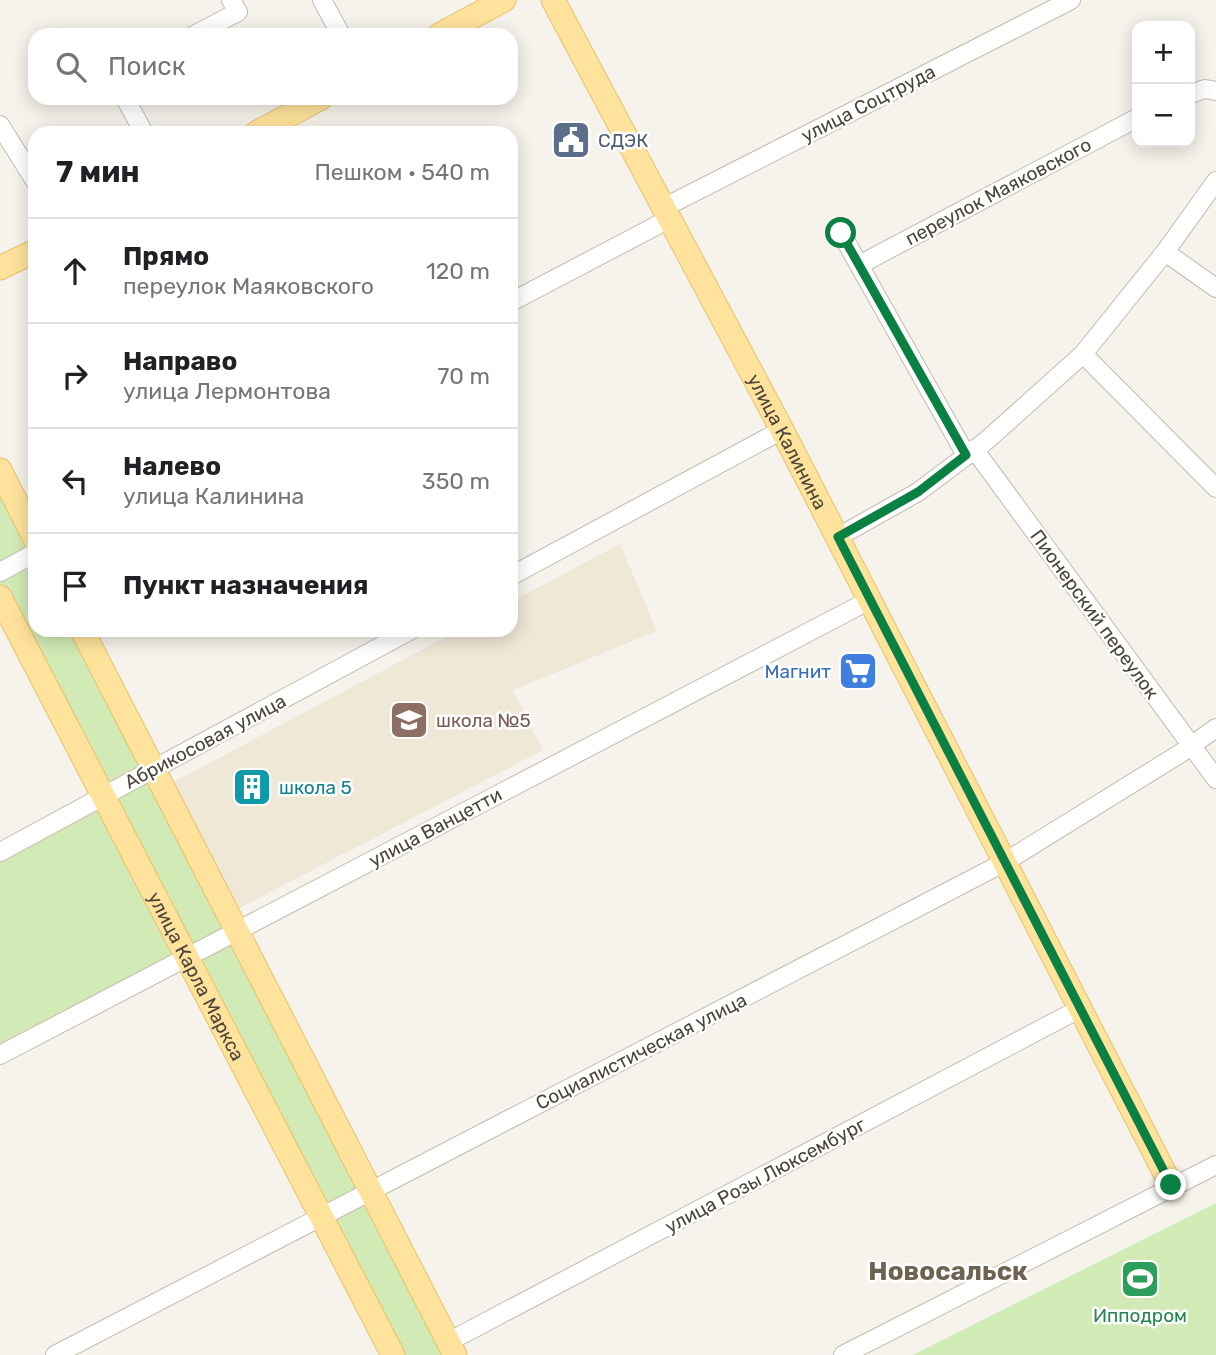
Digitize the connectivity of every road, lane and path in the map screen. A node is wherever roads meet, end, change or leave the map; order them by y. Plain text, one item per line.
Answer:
1 (231, 0) edge
2 (322, 0) edge
3 (504, 0) edge
4 (552, 0) edge
5 (1071, 0) edge
6 (207, 28) edge
7 (337, 28) edge
8 (452, 28) edge
9 (1216, 91) edge
10 (1195, 92) edge
11 (129, 105) edge
12 (308, 105) edge
13 (1132, 121) edge
14 (140, 126) edge
15 (269, 126) edge
16 (1, 129) edge
17 (28, 170) edge
18 (1216, 181) edge
19 (668, 212) junction
20 (841, 233) dead end
21 (1165, 252) junction
22 (28, 254) edge
23 (859, 265) junction
24 (0, 268) edge
25 (1216, 288) edge
26 (518, 298) edge
27 (1083, 354) junction
28 (782, 430) junction
29 (970, 452) junction
30 (0, 470) edge
31 (1216, 488) edge
32 (28, 525) edge
33 (838, 537) junction
34 (28, 557) edge
35 (0, 572) edge
36 (518, 572) edge
37 (0, 597) edge
38 (870, 600) junction
39 (86, 637) edge
40 (398, 637) edge
41 (1216, 728) edge
42 (1192, 746) junction
43 (153, 769) junction
44 (1216, 779) edge
45 (103, 796) junction
46 (0, 852) edge
47 (1005, 862) junction
48 (237, 931) junction
49 (187, 957) junction
50 (1081, 1008) junction
51 (0, 1055) edge
52 (1216, 1165) edge
53 (1171, 1185) junction
54 (371, 1191) junction
55 (321, 1217) junction
56 (452, 1349) edge
57 (55, 1355) edge
58 (393, 1355) edge
59 (843, 1355) edge

1 - 6 street
2 - 7 street
3 - 8 main road
4 - 19 main road, улица Калинина
5 - 19 street, улица Соцтруда
9 - 10 street
11 - 14 street
12 - 15 main road
13 - 23 street, переулок Маяковского
16 - 17 street
18 - 21 street
19 - 26 street, улица Соцтруда
19 - 28 main road, улица Калинина
20 - 23 street
21 - 25 street
21 - 27 street
22 - 24 main road
23 - 29 street
27 - 29 street
27 - 31 street
28 - 33 main road, улица Калинина
28 - 36 street
29 - 33 street
29 - 42 street, Пионерский переулок
30 - 32 main road
33 - 38 main road, улица Калинина
34 - 35 street
37 - 45 main road, улица Карла Маркса
38 - 47 main road, улица Калинина
38 - 48 street, улица Ванцетти
39 - 43 main road
40 - 43 street, Абрикосовая улица
41 - 42 street, Социалистическая улица
42 - 44 street, Пионерский переулок
42 - 47 street, Социалистическая улица
43 - 45 street, Абрикосовая улица
43 - 48 main road
45 - 46 street, Абрикосовая улица
45 - 49 main road, улица Карла Маркса
47 - 50 main road, улица Калинина
47 - 54 street, Социалистическая улица
48 - 49 street, улица Ванцетти
48 - 54 main road
49 - 51 street, улица Ванцетти
49 - 55 main road, улица Карла Маркса
50 - 53 main road, улица Калинина
50 - 56 street, улица Розы Люксембург
52 - 53 street
53 - 59 street
54 - 55 street, Социалистическая улица
54 - 56 main road
55 - 57 street, Социалистическая улица
55 - 58 main road, улица Карла Маркса

